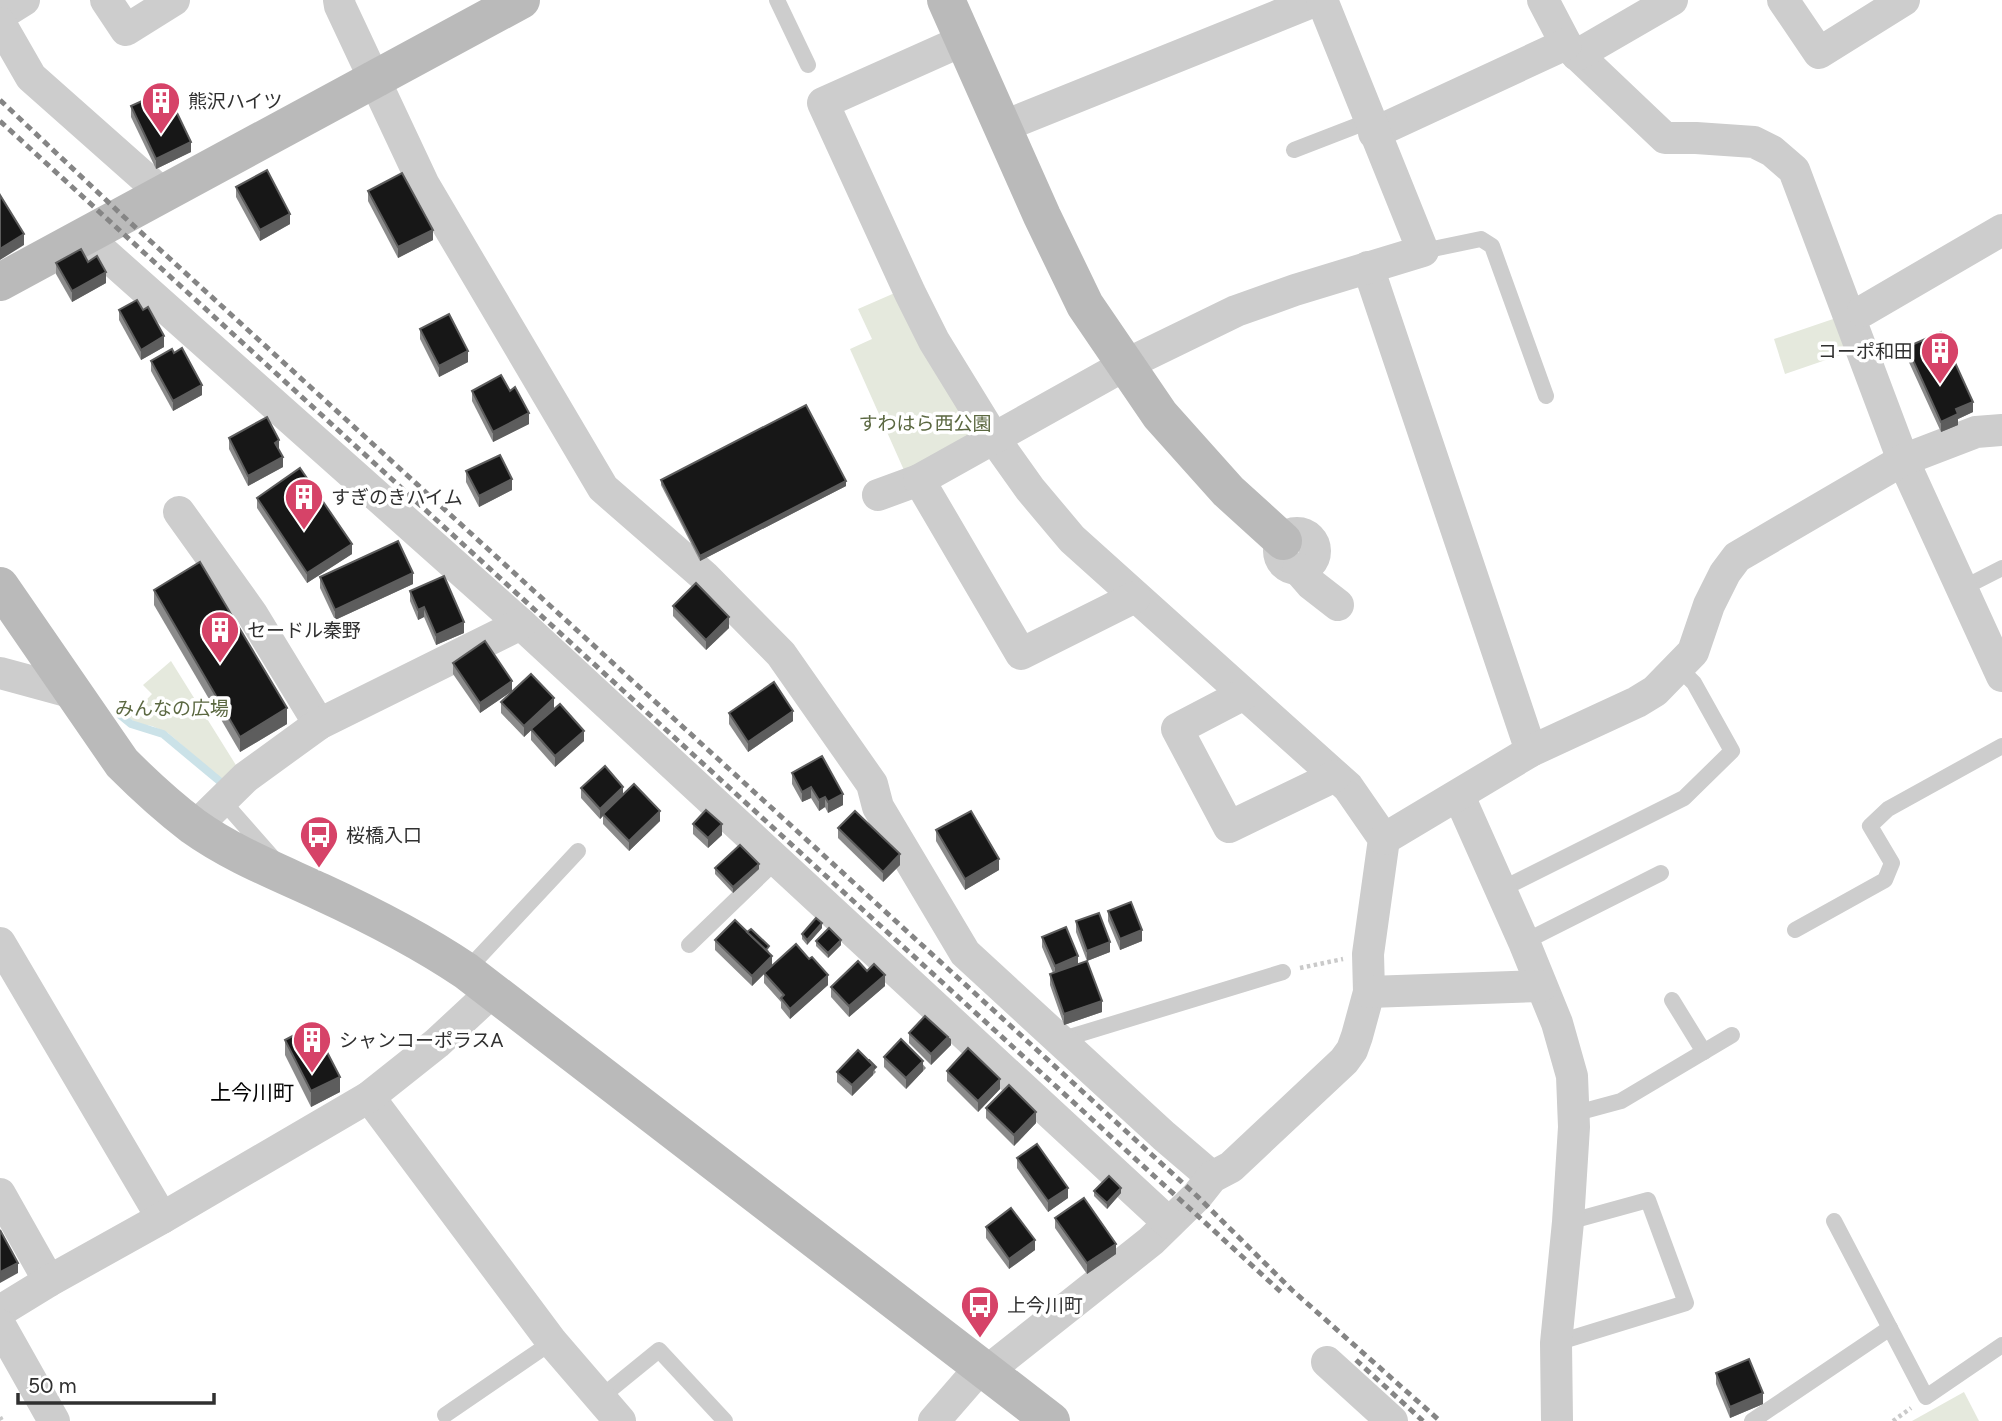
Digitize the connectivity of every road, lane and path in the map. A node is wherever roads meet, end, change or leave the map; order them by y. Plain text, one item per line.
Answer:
1 (24, 0) edge
2 (106, 0) edge
3 (174, 0) edge
4 (339, 0) edge
5 (521, 0) edge
6 (777, 0) edge
7 (946, 0) edge
8 (1320, 0) edge
9 (1543, 0) edge
10 (1672, 0) edge
11 (1783, 0) edge
12 (1904, 0) edge
13 (0, 15) edge
14 (0, 23) edge
15 (964, 40) junction
16 (1572, 49) junction
17 (808, 65) dead end
18 (373, 80) junction
19 (1002, 127) junction
20 (1372, 127) junction
21 (1294, 150) dead end
22 (163, 194) junction
23 (2002, 230) edge
24 (85, 236) junction
25 (1423, 251) junction
26 (1368, 267) junction
27 (0, 282) edge
28 (1863, 311) dead end
29 (1125, 365) junction
30 (1546, 396) dead end
31 (2002, 430) edge
32 (993, 437) junction
33 (1903, 460) junction
34 (919, 480) junction
35 (878, 495) dead end
36 (179, 512) dead end
37 (1290, 555) joint
38 (2002, 568) edge
39 (0, 586) edge
40 (1963, 588) junction
41 (1135, 597) junction
42 (1338, 605) dead end
43 (521, 624) junction
44 (1678, 668) junction
45 (0, 673) edge
46 (2002, 676) edge
47 (74, 693) junction
48 (1244, 694) junction
49 (319, 724) junction
50 (2002, 746) edge
51 (1531, 751) junction
52 (1335, 776) junction
53 (1459, 796) junction
54 (222, 800) junction
55 (195, 827) junction
56 (1384, 839) junction
57 (578, 851) dead end
58 (777, 860) junction
59 (1661, 873) dead end
60 (289, 877) junction
61 (1500, 890) junction
62 (1795, 930) dead end
63 (1524, 942) junction
64 (0, 943) edge
65 (689, 945) dead end
66 (1367, 954) junction
67 (1283, 972) joint
68 (479, 981) junction
69 (1541, 986) junction
70 (1368, 992) junction
71 (1672, 1000) dead end
72 (1732, 1035) dead end
73 (1060, 1040) junction
74 (1704, 1052) junction
75 (369, 1097) junction
76 (1573, 1114) junction
77 (1212, 1177) junction
78 (0, 1194) edge
79 (162, 1218) junction
80 (1834, 1221) dead end
81 (1568, 1222) junction
82 (1169, 1223) junction
83 (49, 1280) junction
84 (0, 1311) edge
85 (0, 1325) edge
86 (1890, 1328) junction
87 (552, 1342) junction
88 (1556, 1343) junction
89 (2002, 1345) edge
90 (1327, 1362) dead end
91 (983, 1370) junction
92 (610, 1409) edge
93 (445, 1415) dead end
94 (54, 1421) edge
95 (725, 1421) edge
96 (934, 1421) edge
97 (1051, 1421) edge
98 (1392, 1421) edge
99 (1557, 1421) edge
100 (1752, 1421) edge

1 - 13 street
2 - 3 street
4 - 18 street
5 - 18 street
6 - 17 lane
7 - 15 street
8 - 19 street
8 - 20 street
9 - 16 street
10 - 16 street
11 - 12 street
14 - 22 street
15 - 19 street
15 - 32 street
16 - 20 street
16 - 33 street
18 - 22 street
18 - 73 street
19 - 29 street
20 - 21 lane
20 - 25 street
22 - 24 street
23 - 28 street
24 - 27 street
24 - 43 street
25 - 26 street
25 - 30 lane
26 - 29 street
26 - 51 street
29 - 32 street
29 - 37 street
31 - 33 street
32 - 34 street
32 - 41 street
33 - 40 street
33 - 44 street
34 - 35 street
34 - 41 street
36 - 49 street
37 - 42 street
38 - 40 lane
39 - 47 street
40 - 46 street
41 - 48 street
43 - 49 street
43 - 58 street
44 - 51 street
44 - 61 lane
45 - 47 street
47 - 55 street
48 - 52 street
48 - 52 street
49 - 54 street
50 - 62 lane
51 - 53 street
52 - 56 street
53 - 56 street
53 - 61 street
54 - 55 street
54 - 60 lane
55 - 60 street
56 - 66 street
57 - 68 lane
58 - 65 lane
58 - 82 street
59 - 63 lane
60 - 68 street
61 - 63 street
63 - 69 street
64 - 79 street
66 - 67 path
66 - 70 street
67 - 73 lane
68 - 75 street
68 - 91 street
69 - 70 street
69 - 76 street
70 - 77 street
71 - 74 lane
72 - 74 lane
73 - 77 street
74 - 76 lane
75 - 79 street
75 - 87 street
76 - 81 street
77 - 82 street
78 - 83 street
79 - 83 street
80 - 86 lane
81 - 88 street
81 - 88 lane
82 - 91 street
83 - 84 street
85 - 94 street
86 - 89 lane
86 - 100 lane
87 - 92 street
87 - 93 lane
88 - 99 street
90 - 98 street
91 - 96 street
91 - 97 street
92 - 95 lane

